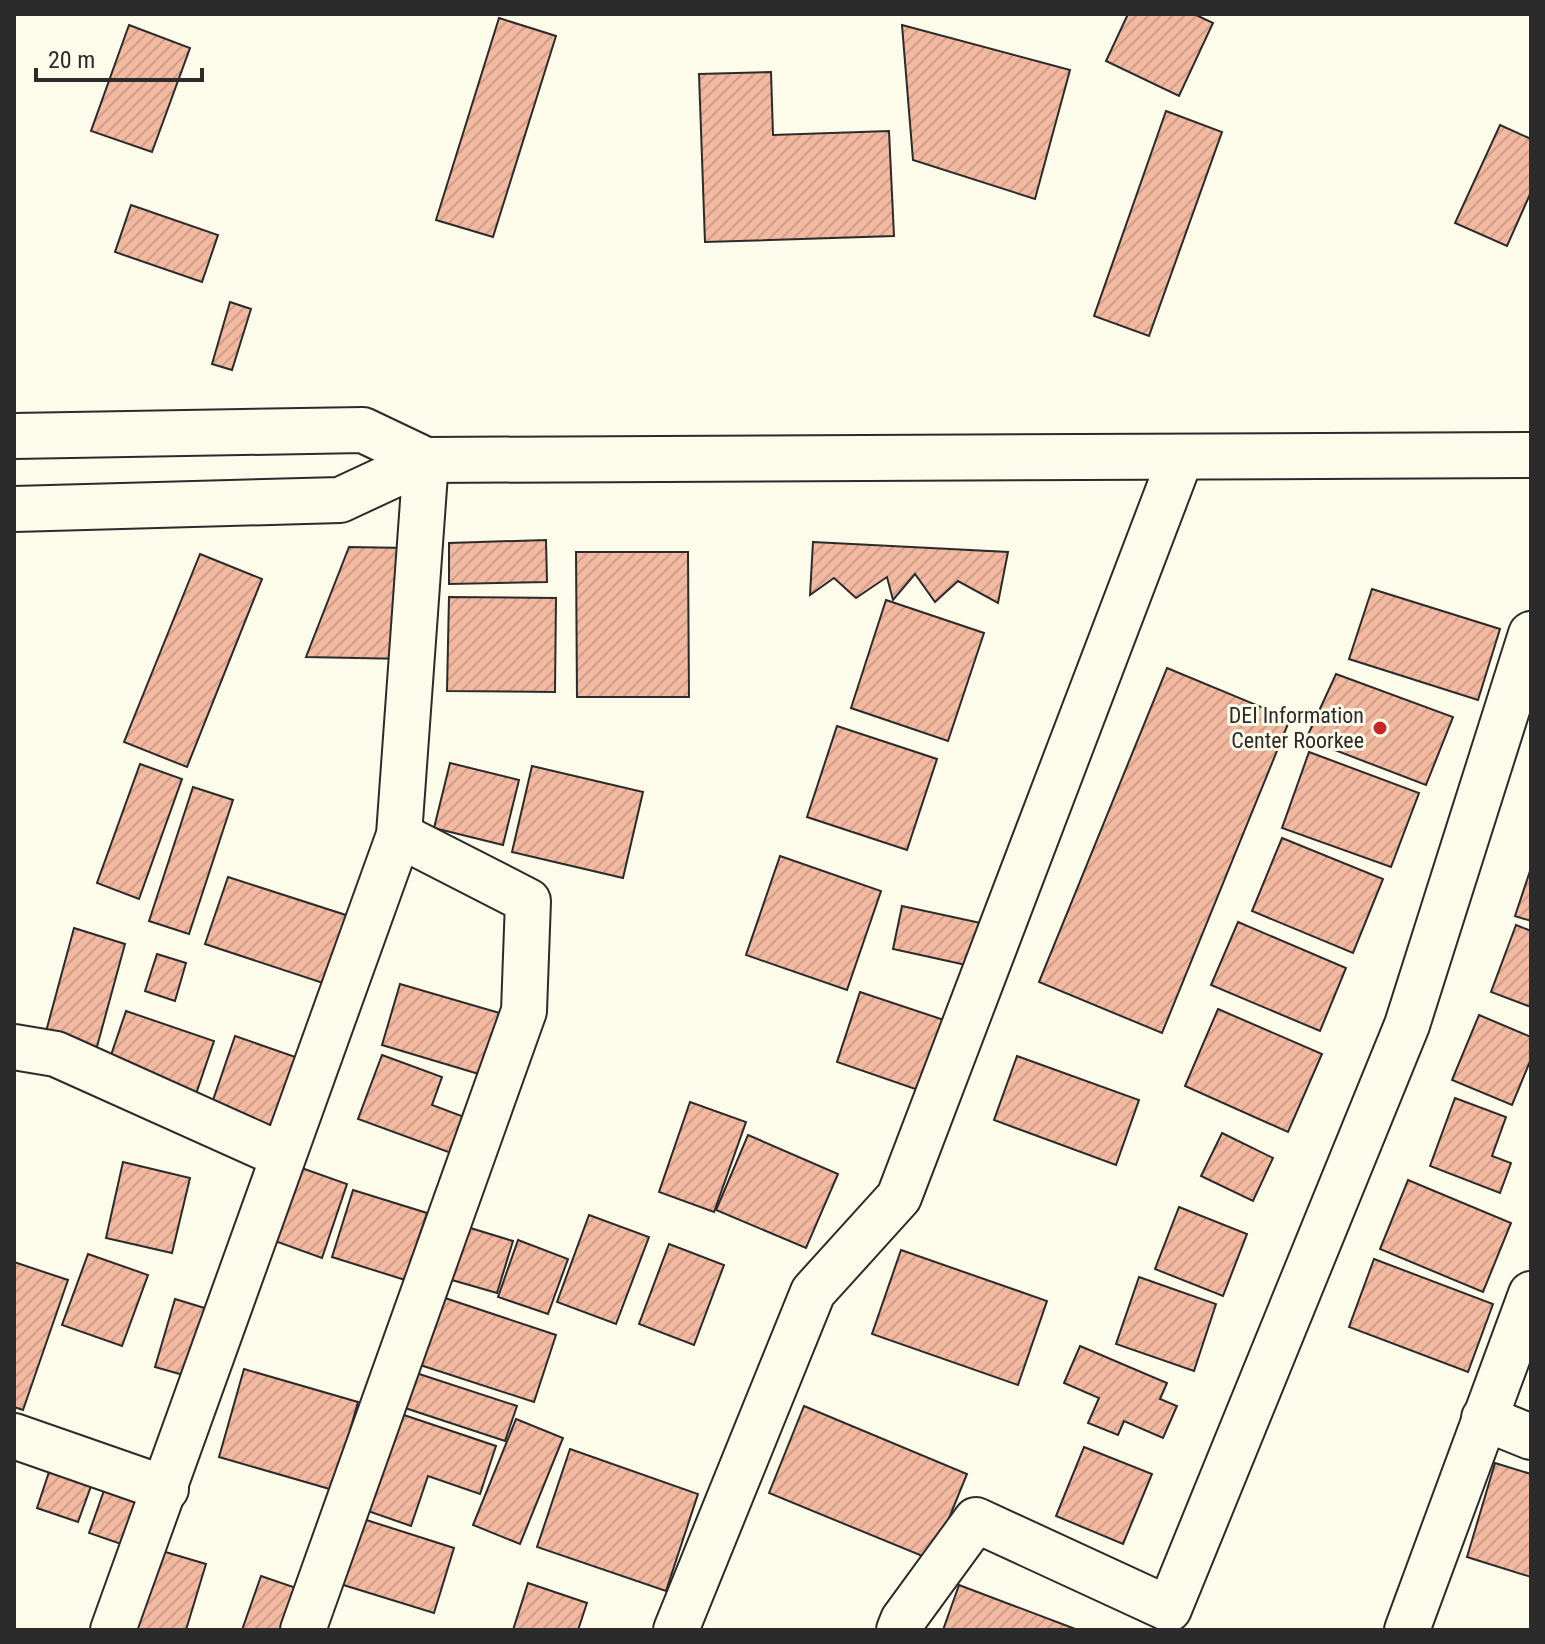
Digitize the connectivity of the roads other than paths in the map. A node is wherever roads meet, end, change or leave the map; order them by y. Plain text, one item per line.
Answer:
1 (14, 436) edge
2 (1531, 455) edge
3 (1181, 457) junction
4 (426, 460) junction
5 (14, 509) edge
6 (1531, 634) edge
7 (399, 835) junction
8 (14, 1047) edge
9 (283, 1156) junction
10 (1531, 1294) edge
11 (1484, 1418) junction
12 (14, 1436) edge
13 (1531, 1437) edge
14 (166, 1489) junction
15 (1166, 1619) edge
16 (113, 1630) edge
17 (303, 1630) edge
18 (676, 1630) edge
19 (899, 1630) edge
20 (1407, 1630) edge

1 - 4 street
2 - 3 street
3 - 4 street
3 - 18 street
4 - 5 street
4 - 7 street
6 - 15 street
7 - 9 street
7 - 17 street
8 - 9 street
9 - 14 street
10 - 11 street
11 - 13 street
11 - 20 street
12 - 14 street
14 - 16 street
15 - 19 street

